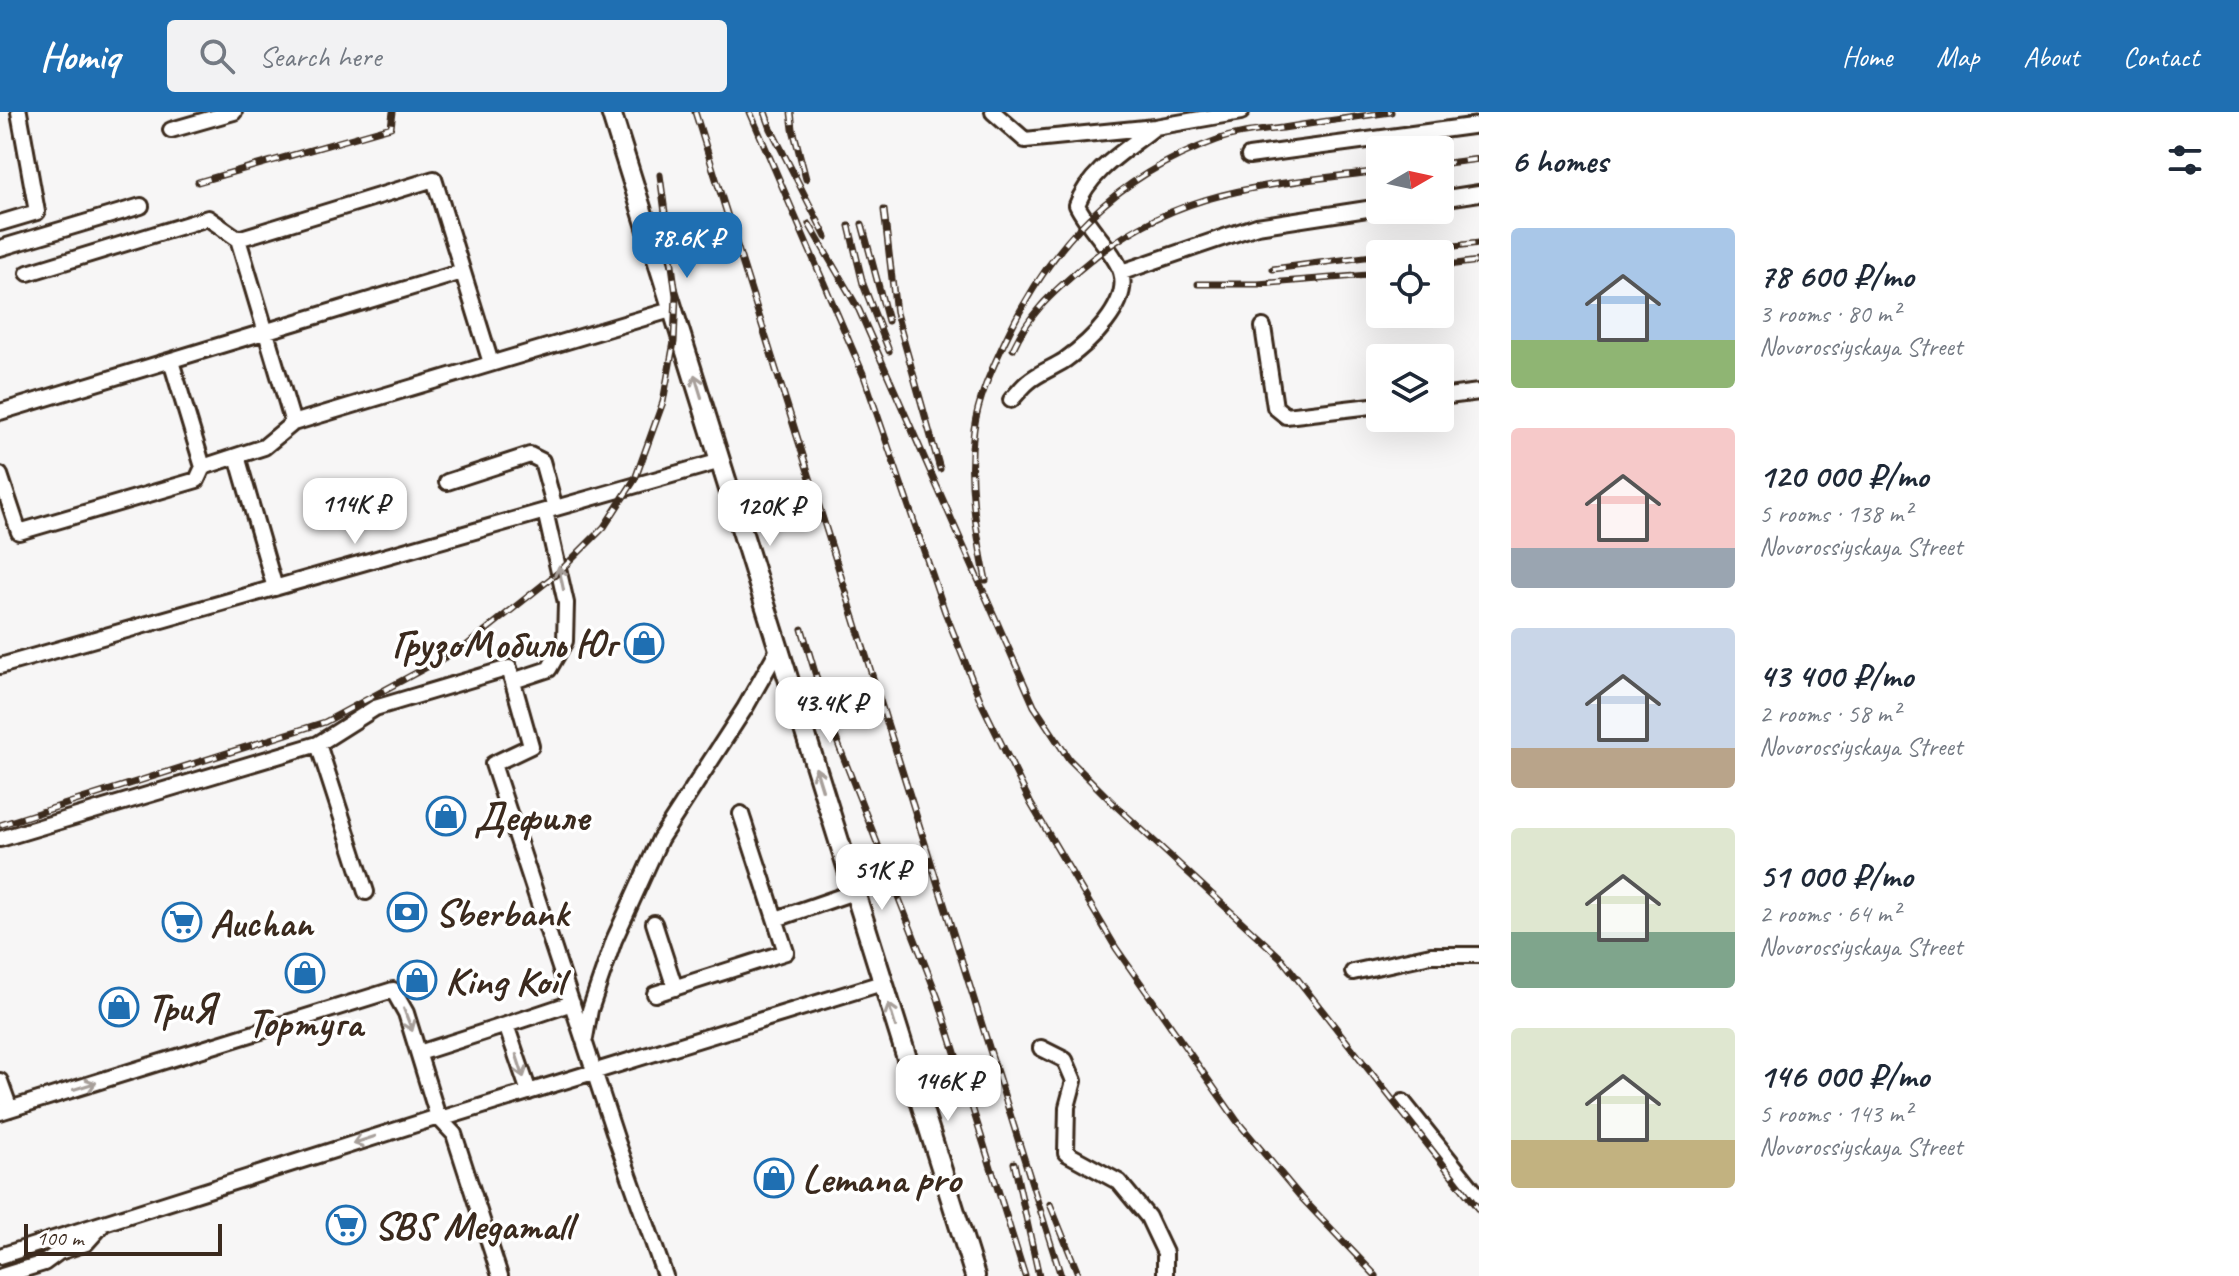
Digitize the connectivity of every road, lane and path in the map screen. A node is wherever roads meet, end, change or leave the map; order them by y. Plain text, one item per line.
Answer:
1 (19, 112) edge
2 (234, 112) edge
3 (611, 112) edge
4 (993, 112) edge
5 (1241, 112) edge
6 (1479, 125) edge
7 (1155, 127) junction
8 (171, 130) dead end
9 (1249, 156) dead end
10 (1479, 193) edge
11 (1454, 197) edge
12 (141, 206) dead end
13 (1366, 209) edge
14 (37, 212) junction
15 (0, 223) edge
16 (44, 235) junction
17 (238, 239) junction
18 (0, 248) edge
19 (462, 272) junction
20 (1122, 272) junction
21 (28, 273) dead end
22 (674, 309) junction
23 (1263, 327) dead end
24 (267, 332) junction
25 (171, 361) junction
26 (491, 363) junction
27 (1479, 392) edge
28 (1454, 395) edge
29 (1011, 400) dead end
30 (1366, 407) edge
31 (0, 412) edge
32 (293, 423) junction
33 (237, 456) junction
34 (721, 461) junction
35 (203, 467) junction
36 (0, 475) edge
37 (447, 482) dead end
38 (550, 510) junction
39 (275, 588) junction
40 (779, 648) junction
41 (0, 666) edge
42 (513, 681) junction
43 (318, 744) junction
44 (741, 814) dead end
45 (0, 839) edge
46 (366, 892) dead end
47 (854, 892) junction
48 (776, 919) junction
49 (654, 923) dead end
50 (1479, 955) edge
51 (1353, 972) dead end
52 (882, 983) junction
53 (675, 988) junction
54 (655, 994) dead end
55 (572, 1003) junction
56 (506, 1025) junction
57 (585, 1042) junction
58 (1041, 1048) dead end
59 (419, 1053) junction
60 (594, 1072) junction
61 (0, 1081) edge
62 (529, 1092) junction
63 (1403, 1102) dead end
64 (5, 1110) edge
65 (438, 1117) junction
66 (1479, 1197) edge
67 (104, 1223) junction
68 (0, 1256) edge
69 (2, 1276) edge
70 (500, 1276) edge
71 (665, 1276) edge
72 (975, 1276) edge
73 (1165, 1276) edge

1 - 14 street
2 - 8 street
3 - 22 main road
4 - 7 street
5 - 7 street
6 - 9 street
7 - 20 street
10 - 11 street
12 - 16 street
13 - 20 street
14 - 15 street
14 - 16 street
16 - 18 street
17 - 19 street
17 - 21 street
17 - 24 street
19 - 24 street
19 - 26 street
20 - 29 street
22 - 26 street
34 -> 22 main road
23 - 30 street
24 - 25 street
24 - 32 street
25 - 31 street
25 - 35 street
26 - 32 street
27 - 28 street
32 - 33 street
33 - 35 street
33 - 39 street
34 - 38 street
34 - 40 main road
35 - 36 street
37 - 38 street
38 - 39 street
42 -> 38 street
39 - 41 street
47 -> 40 main road
40 - 57 street
42 - 43 street
42 - 55 street
43 - 45 street
43 - 46 street
44 - 48 street
47 - 48 street
47 - 52 main road
48 - 53 street
49 - 53 street
50 - 51 street
52 - 60 street
72 -> 52 main road
53 - 54 street
55 - 56 street
55 - 57 street
56 - 59 street
56 -> 62 street
57 - 60 street
58 - 73 street
64 -> 59 street
59 - 65 street
60 - 62 street
60 - 71 street
61 - 64 street
62 - 65 street
63 - 66 street
65 -> 67 street
65 - 70 street
67 - 68 street
67 - 69 street

